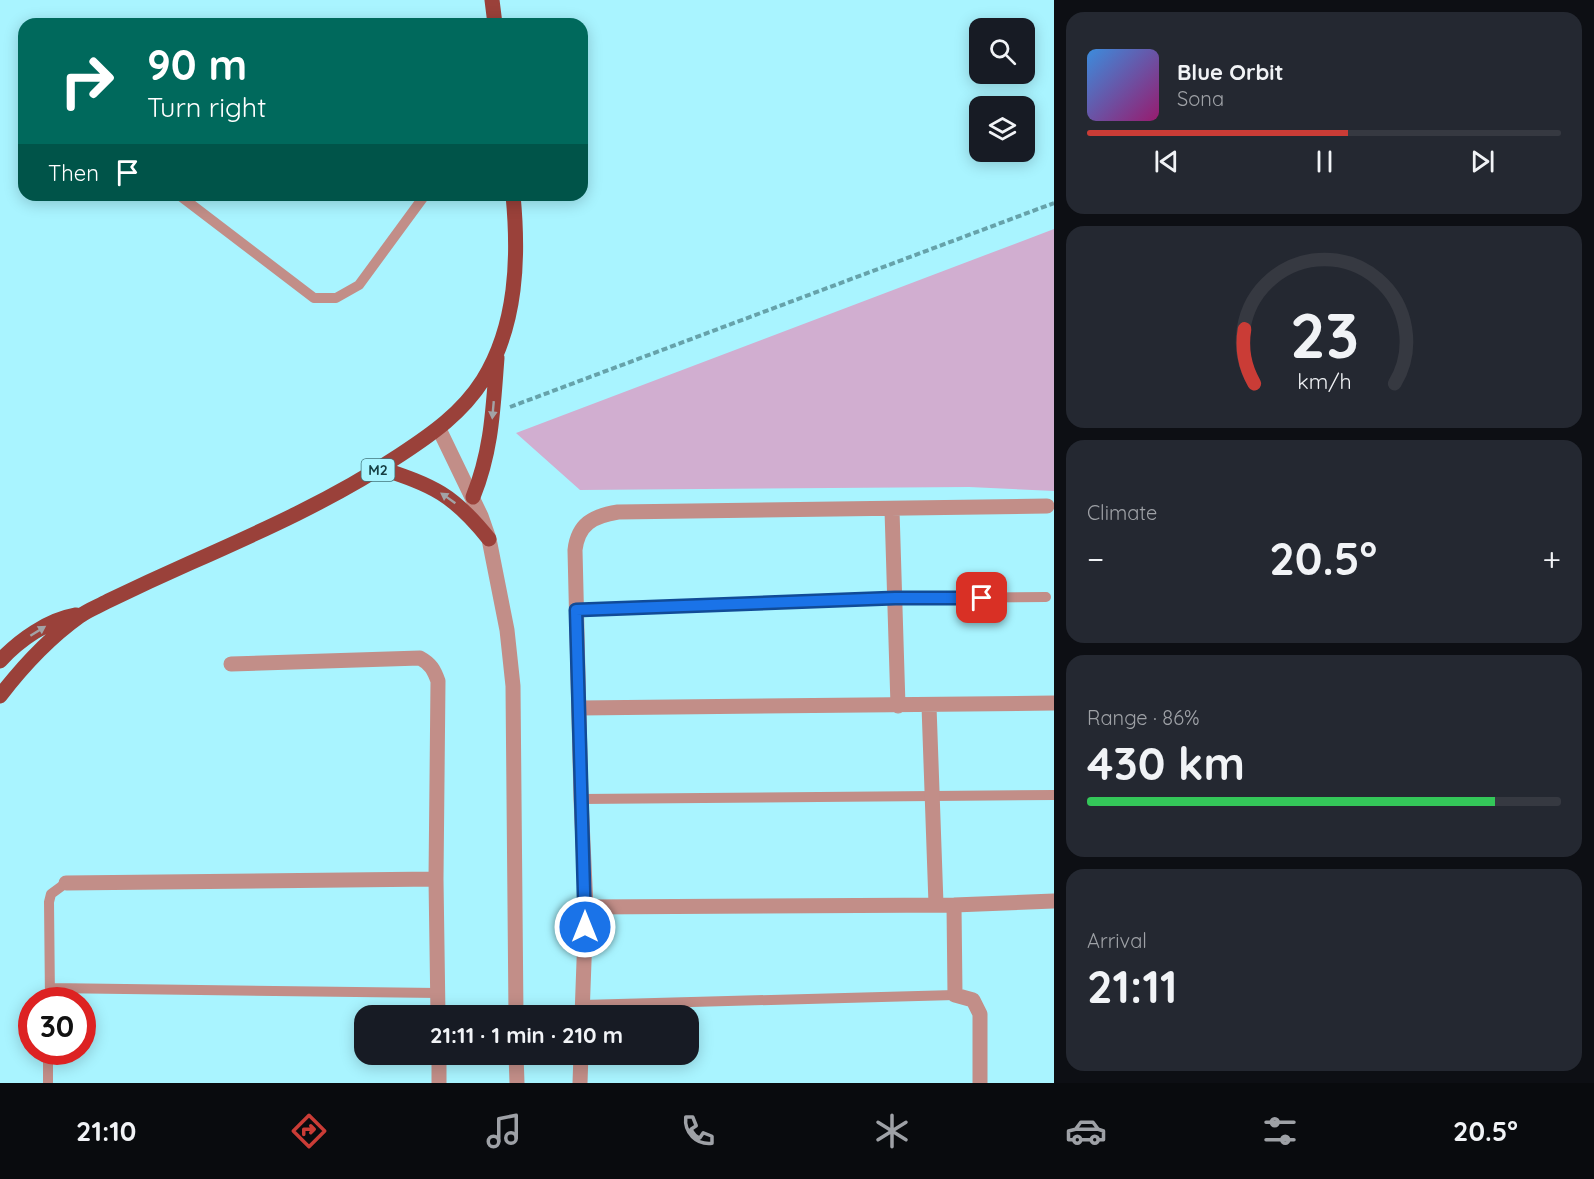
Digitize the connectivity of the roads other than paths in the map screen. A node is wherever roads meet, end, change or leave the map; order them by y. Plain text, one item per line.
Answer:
1 (492, 0) edge
2 (494, 18) edge
3 (187, 201) edge
4 (421, 201) edge
5 (514, 201) edge
6 (497, 352) junction
7 (439, 429) junction
8 (380, 468) junction
9 (473, 497) junction
10 (1047, 506) dead end
11 (892, 510) junction
12 (489, 539) junction
13 (1046, 597) dead end
14 (895, 598) junction
15 (576, 610) junction
16 (82, 614) junction
17 (0, 661) edge
18 (231, 664) dead end
19 (0, 696) edge
20 (1054, 703) edge
21 (898, 706) junction
22 (929, 706) junction
23 (580, 708) junction
24 (1054, 795) edge
25 (933, 797) junction
26 (581, 799) junction
27 (436, 879) junction
28 (66, 883) joint
29 (1054, 902) edge
30 (936, 904) junction
31 (954, 905) junction
32 (586, 907) junction
33 (50, 987) edge
34 (96, 989) edge
35 (438, 993) junction
36 (955, 995) junction
37 (438, 1005) edge
38 (516, 1005) edge
39 (582, 1005) edge
40 (699, 1005) edge
41 (48, 1065) edge
42 (439, 1065) edge
43 (516, 1065) edge
44 (581, 1065) edge
45 (48, 1083) edge
46 (439, 1083) edge
47 (516, 1083) edge
48 (580, 1083) edge
49 (980, 1083) edge

1 - 2 main road
3 - 4 lane
5 - 6 main road, M2
6 - 7 main road, M2
6 -> 9 main road
7 - 8 main road, M2
7 - 9 street
12 -> 8 main road
8 - 16 main road, M2
9 - 12 street
10 - 11 street
11 - 14 street
11 - 15 street
12 - 38 street
13 - 14 lane
14 - 15 lane
14 - 21 street
15 - 23 street
17 -> 16 main road
16 - 19 main road, M2
18 - 27 street
20 - 22 street
21 - 22 street
21 - 23 street
22 - 25 street
23 - 26 street
24 - 25 lane
25 - 26 lane
25 - 30 street
26 - 32 street
27 - 28 street
27 - 35 street
28 - 33 lane
29 - 31 street
30 - 31 street
30 - 32 street
31 - 36 street
32 - 39 street
34 - 35 lane
35 - 37 street
36 - 40 lane
36 - 49 street
41 - 45 lane
42 - 46 street
43 - 47 street
44 - 48 street

